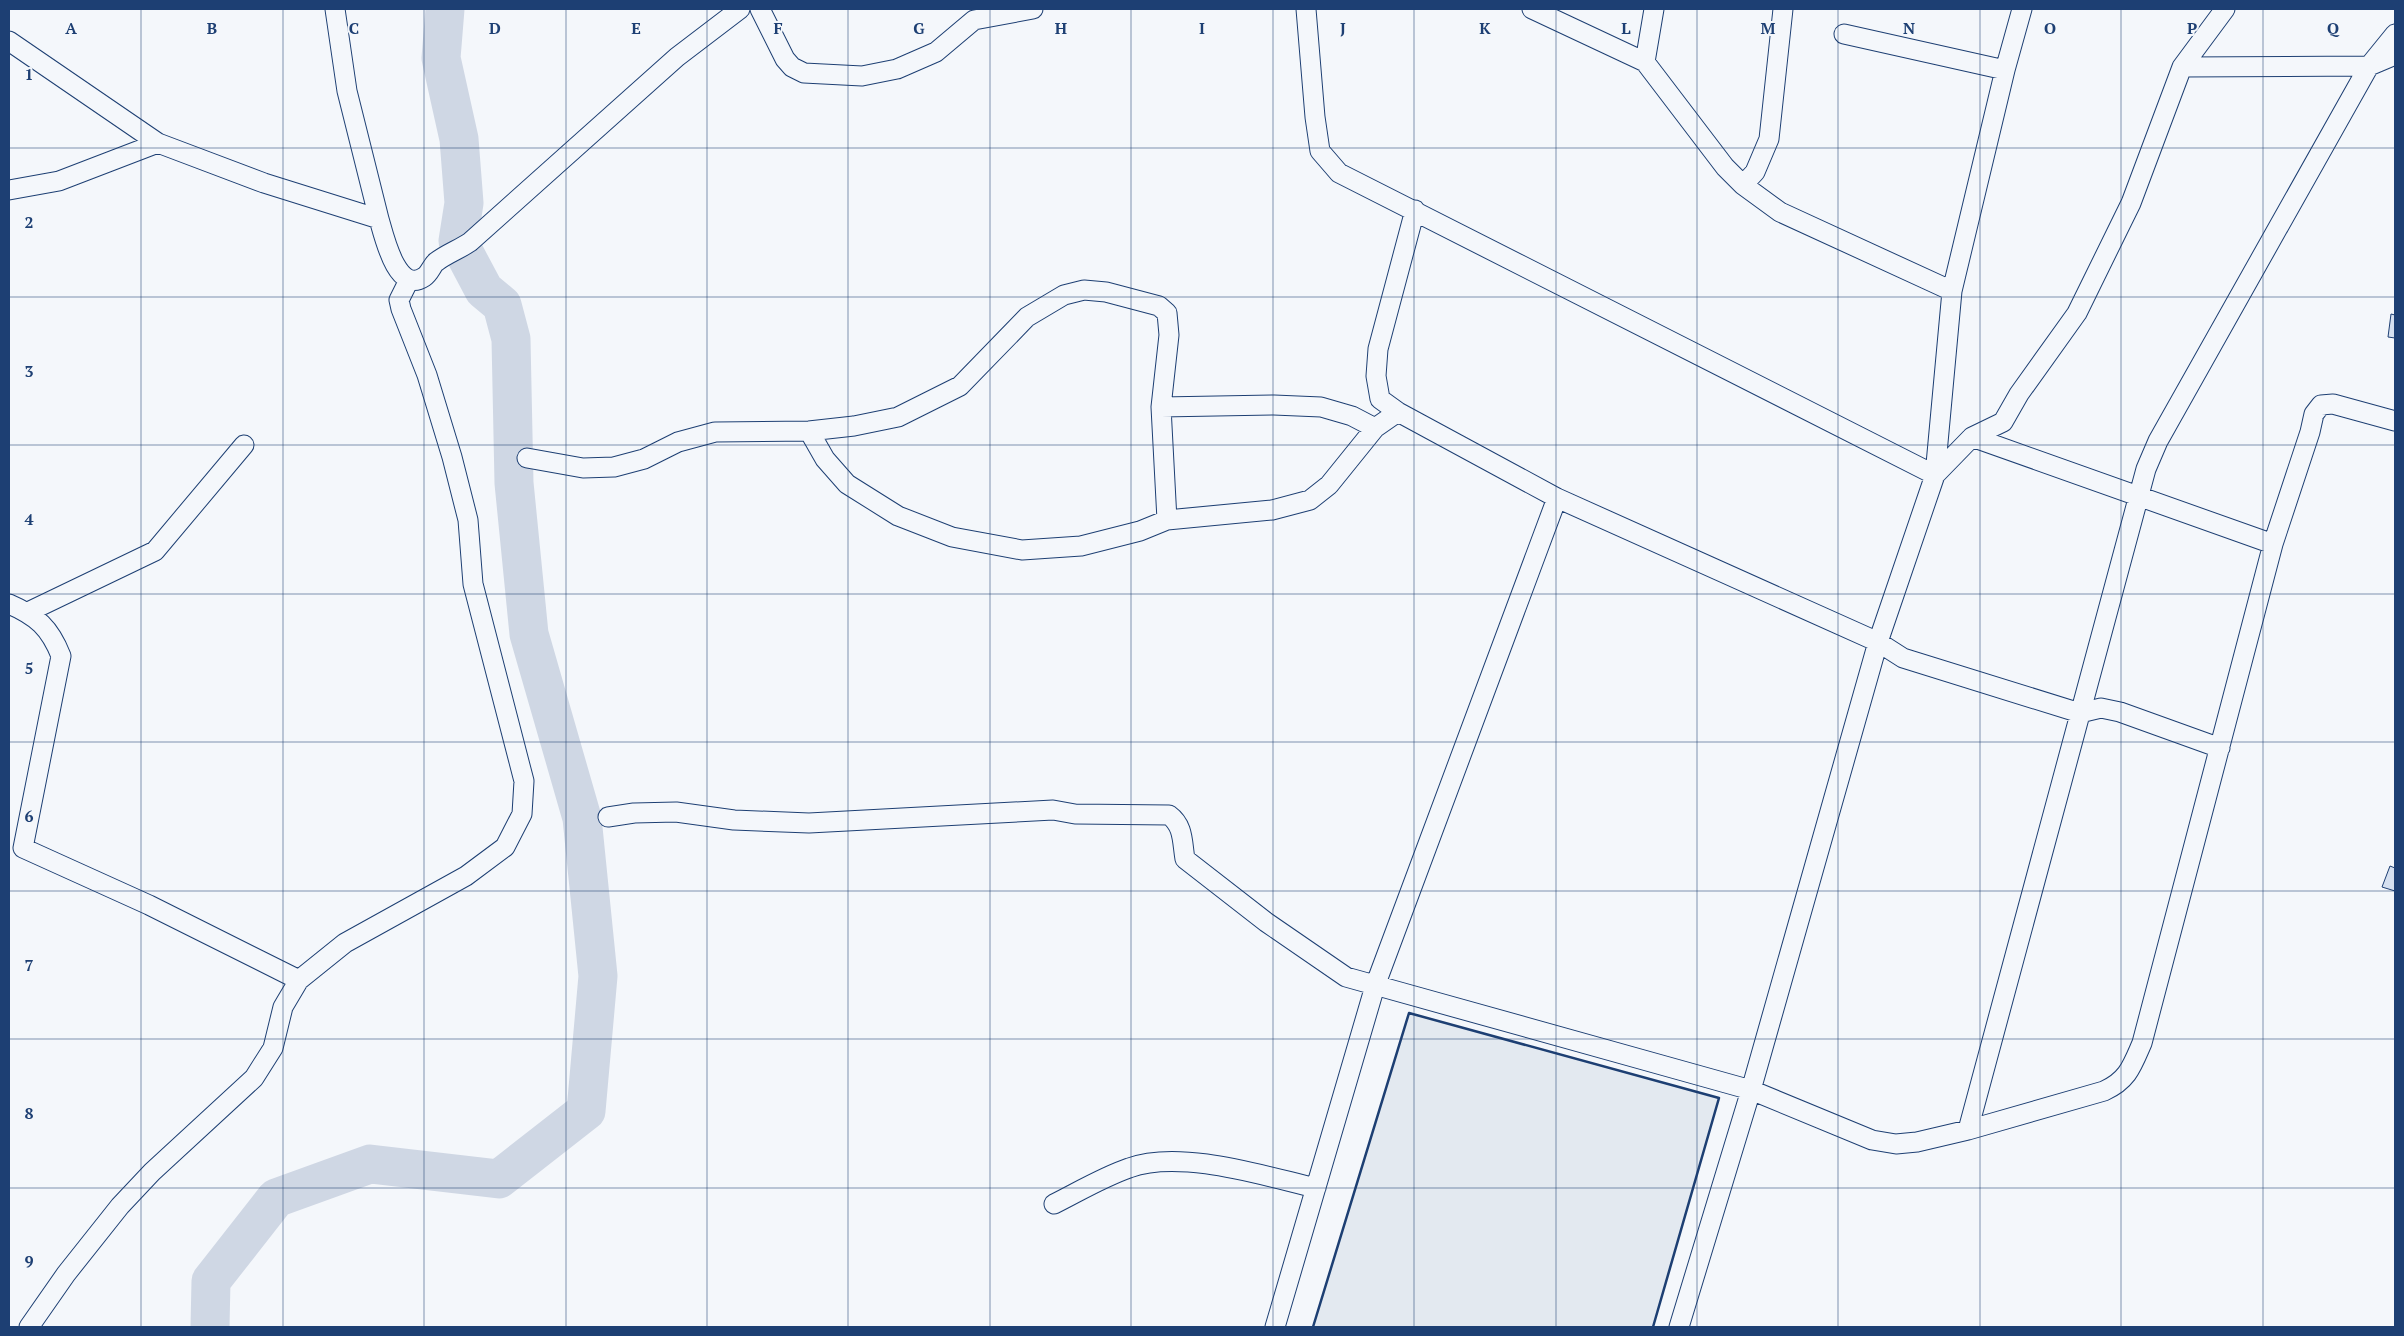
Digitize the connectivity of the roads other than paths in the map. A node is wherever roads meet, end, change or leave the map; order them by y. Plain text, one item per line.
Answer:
1 (334, 9) edge
2 (740, 9) edge
3 (760, 9) edge
4 (1033, 9) edge
5 (1306, 9) edge
6 (1532, 9) edge
7 (1654, 9) edge
8 (1783, 9) edge
9 (2022, 9) edge
10 (2225, 9) edge
11 (1844, 34) dead end
12 (2395, 34) edge
13 (9, 41) edge
14 (2395, 55) edge
15 (1645, 62) junction
16 (2369, 66) junction
17 (2182, 67) junction
18 (2005, 70) junction
19 (158, 143) junction
20 (1743, 185) junction
21 (9, 190) edge
22 (1415, 210) junction
23 (379, 219) junction
24 (409, 280) junction
25 (1952, 292) junction
26 (1161, 407) junction
27 (1398, 412) junction
28 (2395, 421) edge
29 (1375, 428) junction
30 (809, 432) junction
31 (1972, 437) junction
32 (244, 445) dead end
33 (527, 458) dead end
34 (1935, 475) junction
35 (2138, 497) junction
36 (1557, 498) junction
37 (1167, 520) junction
38 (2273, 544) junction
39 (9, 604) edge
40 (28, 612) junction
41 (1878, 642) junction
42 (2080, 713) junction
43 (2220, 748) junction
44 (608, 818) dead end
45 (16, 846) edge
46 (299, 980) junction
47 (1375, 986) junction
48 (1750, 1090) junction
49 (1968, 1130) junction
50 (1316, 1188) junction
51 (1054, 1204) dead end
52 (29, 1327) edge
53 (1275, 1327) edge
54 (1680, 1327) edge

1 - 23 street
2 - 24 street
3 - 4 street
5 - 22 street
6 - 15 street
7 - 15 street
8 - 20 street
9 - 18 street
10 - 17 street
11 - 18 street
12 - 16 street
13 - 19 street
14 - 16 street
15 - 20 street
16 - 17 street
16 - 35 street
17 - 31 street
18 - 25 street
19 - 21 street
19 - 23 street
20 - 25 street
22 - 27 street
22 - 34 street
23 - 24 street
24 - 46 street
25 - 34 street
26 - 29 street
26 - 30 street
26 - 37 street
27 - 29 street
27 - 36 street
28 - 38 street
29 - 37 street
30 - 33 street
30 - 37 street
31 - 34 street
31 - 35 street
32 - 40 street
34 - 41 street
35 - 38 street
35 - 42 street
36 - 41 street
36 - 47 street
38 - 43 street
39 - 40 street
40 - 45 street
41 - 42 street
41 - 48 street
42 - 43 street
42 - 49 street
43 - 49 street
44 - 47 street
45 - 46 street
46 - 52 street
47 - 48 street
47 - 50 street
48 - 49 street
48 - 54 street
50 - 51 street
50 - 53 street

